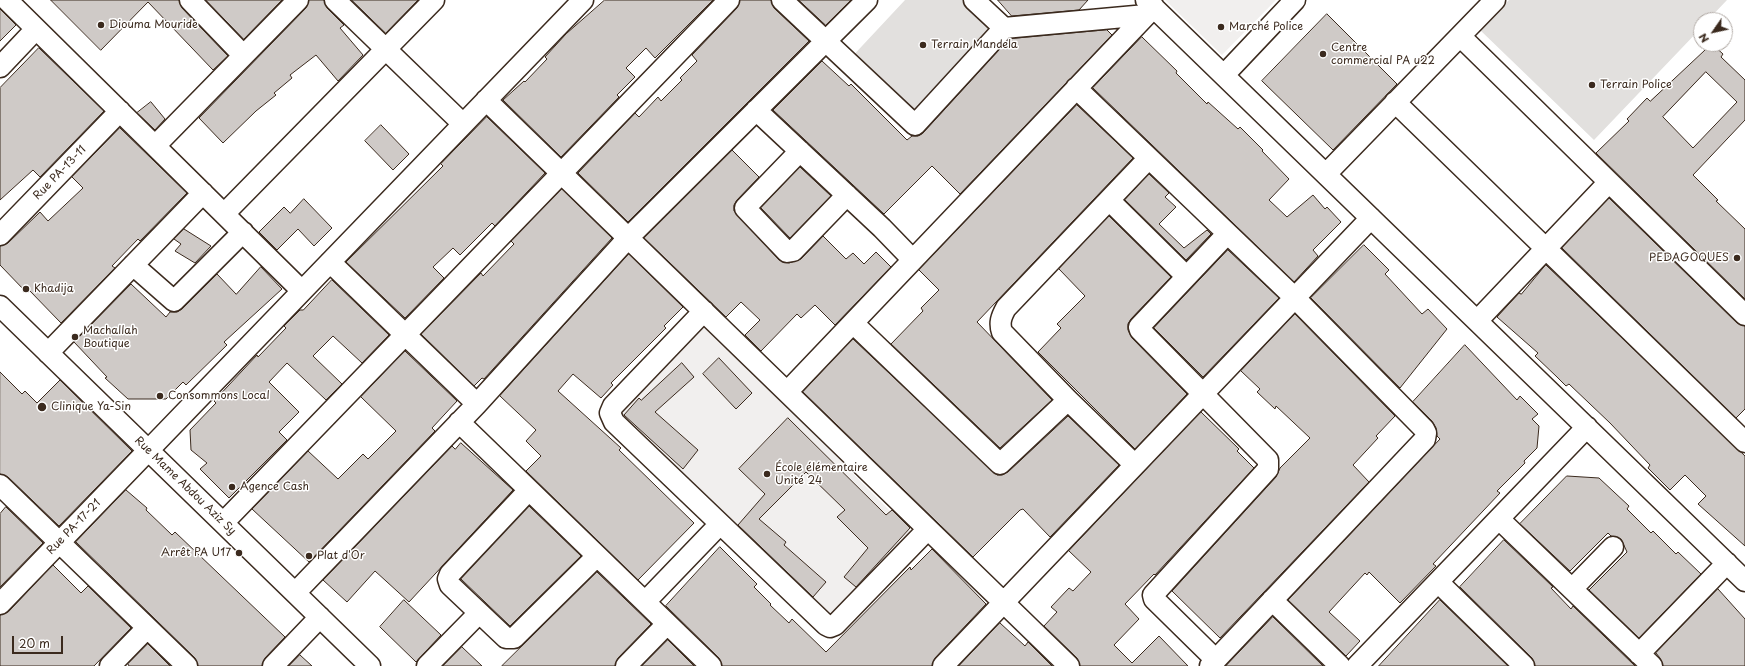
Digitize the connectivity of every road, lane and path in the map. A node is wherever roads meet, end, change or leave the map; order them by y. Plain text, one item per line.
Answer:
1 (7, 0) edge
2 (190, 0) edge
3 (298, 0) edge
4 (335, 0) edge
5 (434, 0) edge
6 (583, 0) edge
7 (729, 0) edge
8 (782, 0) edge
9 (867, 0) edge
10 (974, 0) edge
11 (1295, 0) edge
12 (1495, 0) edge
13 (1149, 7) edge
14 (1004, 28) junction
15 (36, 29) junction
16 (1460, 36) junction
17 (826, 42) junction
18 (386, 49) junction
19 (244, 55) junction
20 (0, 67) edge
21 (1224, 75) junction
22 (1076, 88) junction
23 (486, 100) junction
24 (1395, 102) junction
25 (756, 110) junction
26 (120, 111) junction
27 (463, 124) junction
28 (155, 146) junction
29 (800, 151) junction
30 (1148, 159) junction
31 (562, 173) junction
32 (1326, 174) junction
33 (1609, 182) junction
34 (203, 193) junction
35 (847, 195) junction
36 (1109, 200) junction
37 (224, 214) junction
38 (1371, 218) junction
39 (242, 232) junction
40 (1227, 234) junction
41 (0, 235) edge
42 (628, 238) junction
43 (1546, 248) junction
44 (913, 260) junction
45 (330, 262) junction
46 (133, 265) junction
47 (1186, 276) junction
48 (302, 291) junction
49 (1295, 298) junction
50 (0, 306) edge
51 (1743, 308) edge
52 (704, 311) junction
53 (1477, 320) junction
54 (853, 323) junction
55 (406, 335) junction
56 (48, 353) junction
57 (787, 392) junction
58 (1202, 395) junction
59 (1068, 400) junction
60 (477, 404) junction
61 (459, 422) junction
62 (1587, 428) junction
63 (1745, 442) edge
64 (148, 450) junction
65 (1135, 465) junction
66 (0, 485) edge
67 (529, 490) junction
68 (1499, 518) junction
69 (223, 524) junction
70 (720, 524) junction
71 (928, 529) junction
72 (59, 543) junction
73 (1613, 547) dead end
74 (597, 556) junction
75 (1738, 569) edge
76 (1438, 582) junction
77 (1572, 589) junction
78 (295, 593) junction
79 (1272, 600) junction
80 (645, 602) junction
81 (1004, 602) junction
82 (0, 604) edge
83 (479, 613) junction
84 (320, 617) junction
85 (667, 624) junction
86 (147, 628) junction
87 (1645, 660) edge
88 (1213, 663) edge
89 (110, 666) edge
90 (186, 666) edge
91 (273, 666) edge
92 (370, 666) edge
93 (427, 666) edge
94 (626, 666) edge
95 (711, 666) edge
96 (943, 666) edge
97 (1069, 666) edge
98 (1340, 666) edge
99 (1357, 666) edge
100 (1524, 666) edge

1 - 15 street
2 - 19 street
3 - 19 street
4 - 18 street
5 - 18 street
6 - 23 street, Rue PA-17-21
7 - 31 street
8 - 17 street
9 - 17 street
10 - 14 street
11 - 21 street
12 - 16 street
13 - 14 street
13 - 21 street
13 - 22 street
14 - 17 street
15 - 20 street
15 - 26 street
16 - 24 street
16 - 33 street
17 - 25 street
18 - 27 street
18 - 37 street
19 - 28 street
21 - 32 street
22 - 30 street
22 - 44 street
23 - 27 street, Rue PA-17-21
23 - 31 street
24 - 32 street
24 - 43 street
25 - 29 street
25 - 42 street
26 - 28 street
26 - 41 street, Rue PA-13-11
27 - 45 street, Rue PA-17-21
28 - 34 street
29 - 35 street
29 - 35 street
30 - 36 street
30 - 40 street
31 - 42 street
31 - 55 street
32 - 38 street
33 - 43 street
33 - 51 street
34 - 37 street
34 - 46 street
35 - 44 street
36 - 47 street
36 - 59 street
37 - 39 street
38 - 49 street
38 - 53 street
39 - 46 street
39 - 48 street
40 - 47 street
40 - 49 street
42 - 52 street
42 - 60 street
43 - 53 street
43 - 63 street
44 - 54 street
45 - 48 street, Rue PA-17-21
45 - 55 street
46 - 56 street
47 - 58 street
48 - 64 street, Rue PA-17-21
49 - 58 street
49 - 79 street
50 - 56 street, Rue Mame Abdou Aziz Sy
52 - 57 street
52 - 70 street
53 - 62 street
54 - 57 street
54 - 59 street
55 - 60 street
55 - 69 street
56 - 64 street, Rue Mame Abdou Aziz Sy
57 - 71 street
58 - 65 street
58 - 88 street
59 - 65 street
60 - 61 street
61 - 67 street
61 - 78 street
62 - 68 street
62 - 75 street
64 - 69 street, Rue Mame Abdou Aziz Sy
64 - 72 street, Rue PA-17-21
65 - 81 street
66 - 72 street
67 - 74 street
67 - 83 street
68 - 76 street
68 - 77 street
69 - 78 street, Rue Mame Abdou Aziz Sy
70 - 71 street
70 - 80 street
71 - 81 street
72 - 82 street, Rue PA-17-21
72 - 86 street
73 - 77 street
74 - 80 street
74 - 83 street
75 - 87 street
76 - 99 street
76 - 100 street
77 - 87 street
78 - 84 street, Rue Mame Abdou Aziz Sy
79 - 88 street
79 - 98 street
80 - 85 street
81 - 96 street
81 - 97 street
83 - 93 street
84 - 91 street
84 - 92 street, Rue Mame Abdou Aziz Sy
85 - 94 street
85 - 95 street
86 - 89 street
86 - 90 street

